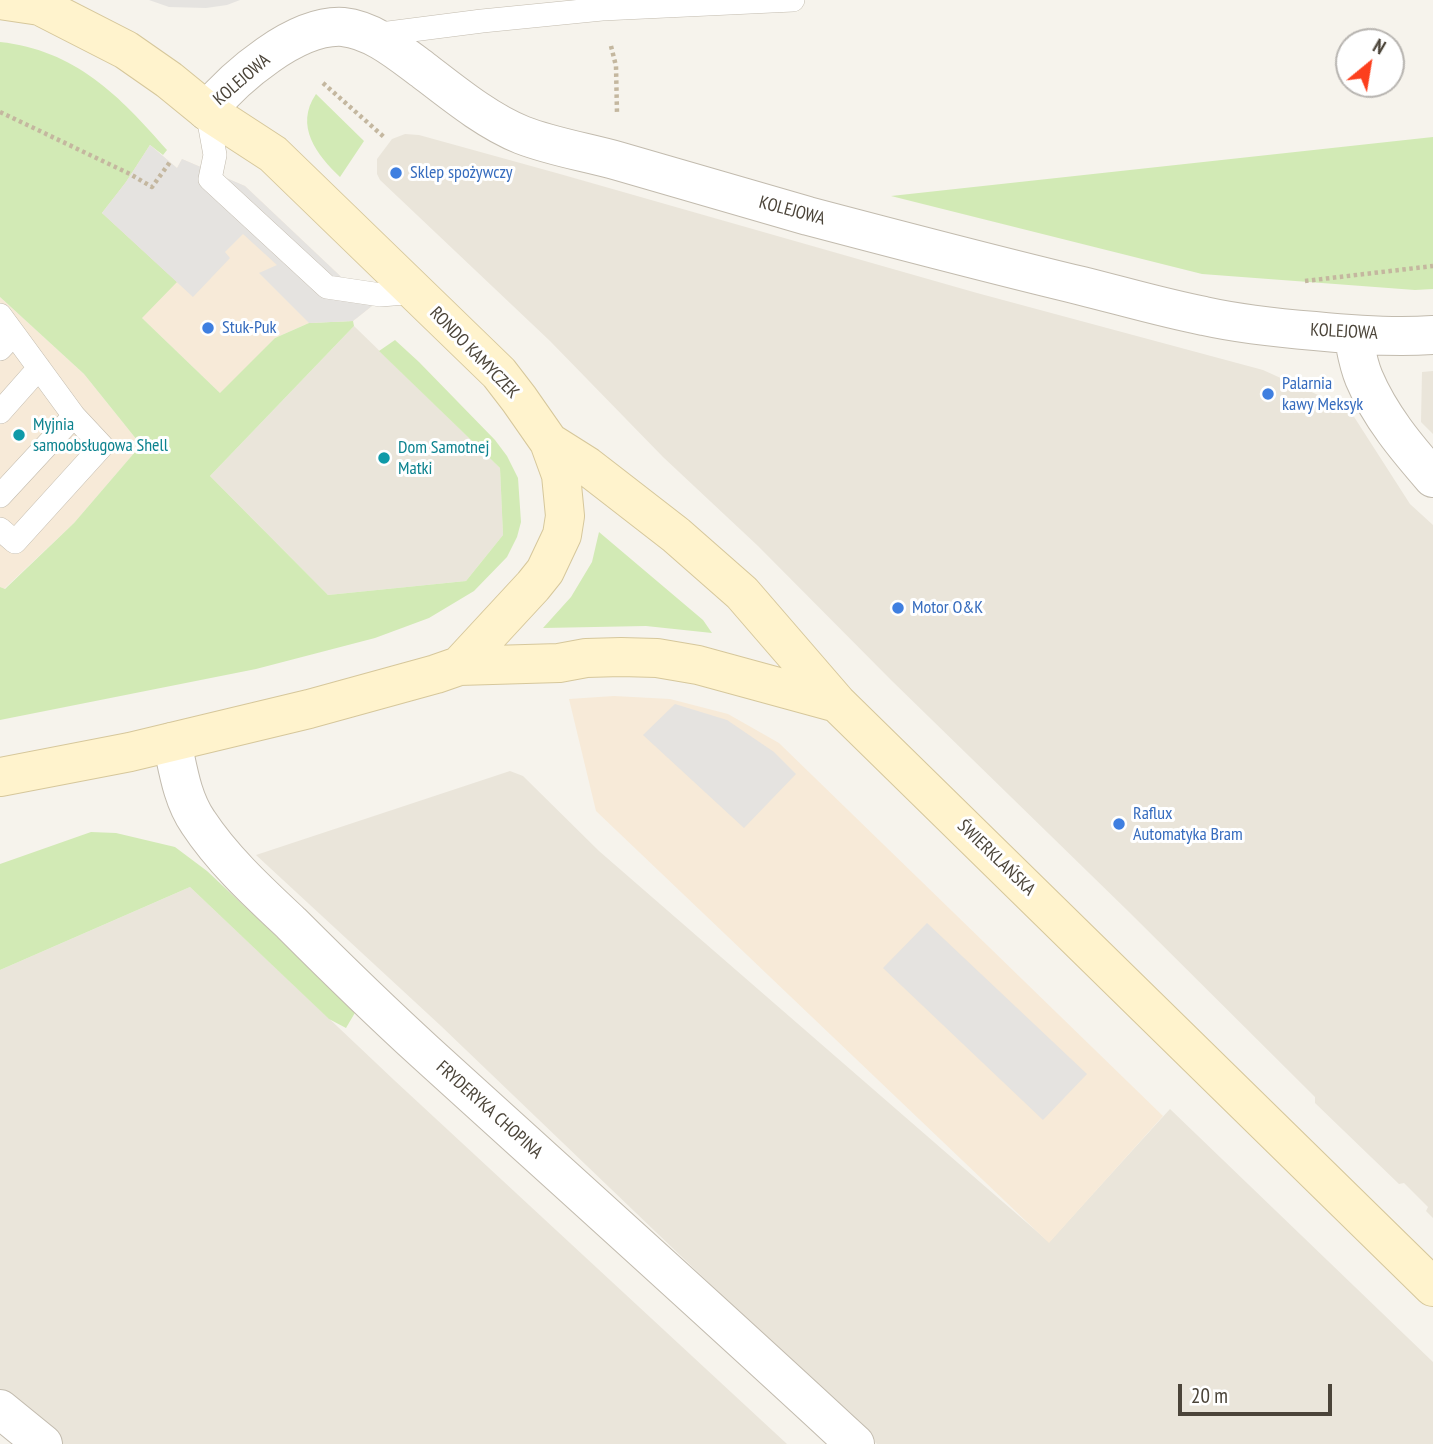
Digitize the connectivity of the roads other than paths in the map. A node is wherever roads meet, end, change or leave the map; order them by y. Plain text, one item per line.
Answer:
1 (0, 0) edge
2 (793, 0) edge
3 (370, 35) junction
4 (207, 111) junction
5 (415, 292) junction
6 (0, 314) edge
7 (1353, 335) junction
8 (1433, 335) edge
9 (7, 342) edge
10 (39, 368) junction
11 (0, 412) edge
12 (74, 416) junction
13 (549, 442) junction
14 (1433, 478) edge
15 (0, 496) edge
16 (0, 529) edge
17 (459, 666) junction
18 (837, 703) junction
19 (172, 742) junction
20 (0, 777) edge
21 (1433, 1287) edge
22 (0, 1409) edge
23 (43, 1444) edge
24 (855, 1444) edge

1 - 4 main road, RONDO KAMYCZEK
2 - 3 lane
3 - 4 street, KOLEJOWA
3 - 7 street, KOLEJOWA
4 - 5 main road, RONDO KAMYCZEK
4 - 5 lane
5 - 13 main road, RONDO KAMYCZEK
6 - 9 lane
7 - 8 street, KOLEJOWA
7 - 14 street
9 - 10 lane
10 - 11 lane
10 - 12 lane
12 - 15 lane
12 - 16 lane
13 - 17 main road, RONDO KAMYCZEK
13 - 18 main road, ŚWIERKLAŃSKA
17 - 18 main road
17 - 19 main road, RONDO KAMYCZEK
18 - 21 main road, ŚWIERKLAŃSKA
19 - 20 main road, RONDO KAMYCZEK
19 - 24 street, FRYDERYKA CHOPINA
22 - 23 street

